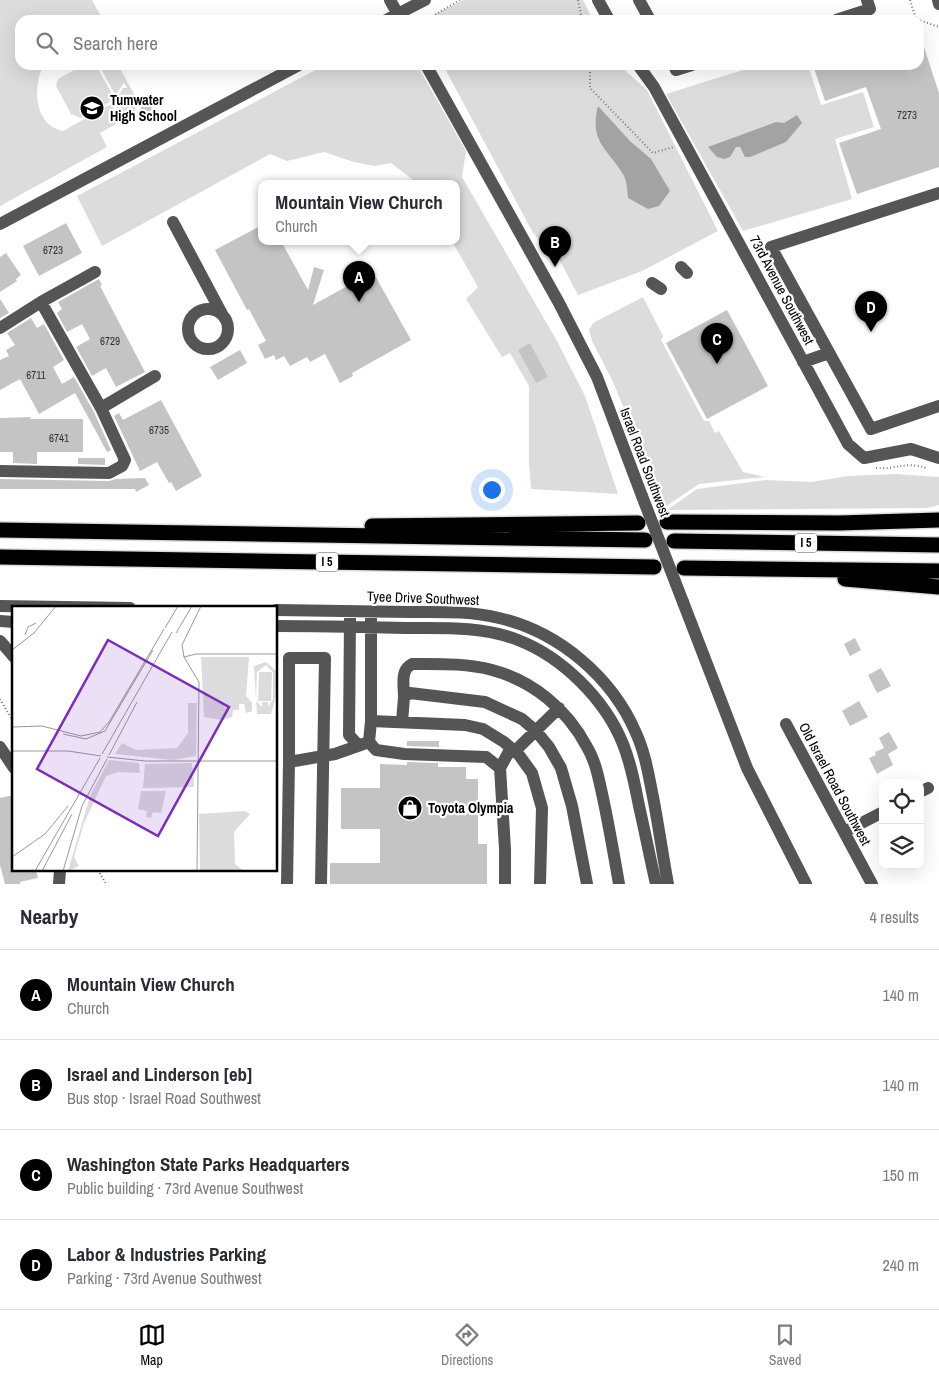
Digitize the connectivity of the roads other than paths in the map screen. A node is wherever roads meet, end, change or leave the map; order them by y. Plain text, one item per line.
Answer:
1 (390, 0) edge
2 (425, 0) edge
3 (598, 0) edge
4 (639, 0) edge
5 (867, 0) edge
6 (938, 0) edge
7 (939, 4) edge
8 (399, 15) edge
9 (403, 15) edge
10 (606, 15) edge
11 (647, 15) edge
12 (851, 15) edge
13 (290, 70) edge
14 (429, 70) edge
15 (642, 70) edge
16 (939, 193) edge
17 (173, 222) dead end
18 (0, 224) edge
19 (95, 272) dead end
20 (41, 302) junction
21 (222, 314) dead end
22 (0, 328) edge
23 (829, 354) junction
24 (803, 362) junction
25 (155, 376) dead end
26 (939, 406) edge
27 (101, 408) junction
28 (939, 458) edge
29 (0, 471) edge
30 (939, 520) edge
31 (667, 522) dead end
32 (638, 523) dead end
33 (0, 530) edge
34 (260, 534) junction
35 (645, 540) dead end
36 (674, 541) dead end
37 (939, 545) edge
38 (0, 557) edge
39 (654, 567) dead end
40 (684, 568) dead end
41 (711, 568) junction
42 (939, 571) edge
43 (939, 587) edge
44 (278, 610) edge
45 (351, 611) junction
46 (371, 611) junction
47 (278, 626) edge
48 (350, 627) junction
49 (371, 627) junction
50 (0, 641) edge
51 (12, 655) edge
52 (350, 662) junction
53 (371, 663) junction
54 (350, 688) junction
55 (371, 689) junction
56 (404, 697) junction
57 (559, 708) junction
58 (371, 721) junction
59 (402, 722) junction
60 (786, 724) dead end
61 (536, 731) junction
62 (278, 740) edge
63 (289, 743) junction
64 (364, 744) junction
65 (0, 747) edge
66 (513, 750) junction
67 (322, 756) junction
68 (289, 762) junction
69 (12, 765) edge
70 (500, 768) junction
71 (879, 814) edge
72 (844, 832) junction
73 (286, 884) edge
74 (321, 884) edge
75 (505, 884) edge
76 (540, 884) edge
77 (587, 884) edge
78 (619, 884) edge
79 (656, 884) edge
80 (668, 884) edge
81 (806, 884) edge
82 (872, 884) edge

1 - 8 street
2 - 9 street
3 - 10 street
4 - 11 street
5 - 12 street
6 - 7 street
13 - 18 street
14 - 81 street, Israel Road Southwest, bridge
15 - 24 street, 73rd Avenue Southwest
16 - 23 street
17 - 21 street
19 - 20 street
20 - 22 street
20 - 27 street
23 - 24 street
23 - 26 street
24 - 28 street, 73rd Avenue Southwest
25 - 27 street
27 - 29 street
30 - 31 highway
32 - 34 highway
33 - 34 highway, I 5
34 - 35 highway, I 5
36 - 37 highway, I 5
38 - 39 highway, I 5
40 - 41 highway, I 5
41 - 42 highway, I 5
41 - 43 highway
44 - 45 street, Tyee Drive Southwest
45 - 46 street, Tyee Drive Southwest
45 - 48 street
46 - 49 street
46 - 80 street, Tyee Drive Southwest
47 - 48 street
48 - 49 street
48 - 52 street
49 - 53 street
49 - 79 street
50 - 51 street
52 - 53 street
52 - 54 street
53 - 55 street
54 - 55 street
54 - 64 street
55 - 58 street
56 - 57 street
56 - 59 street
56 - 61 street
57 - 61 street
57 - 78 street
58 - 59 street
58 - 64 street
59 - 66 street
60 - 72 street, Old Israel Road Southwest
61 - 66 street
61 - 77 street
62 - 63 street
63 - 67 street
63 - 68 street
64 - 67 street
64 - 70 street
65 - 69 street
66 - 70 street
66 - 76 street
67 - 68 street
67 - 74 street
68 - 73 street
70 - 75 street
71 - 72 street
72 - 82 street, Old Israel Road Southwest

